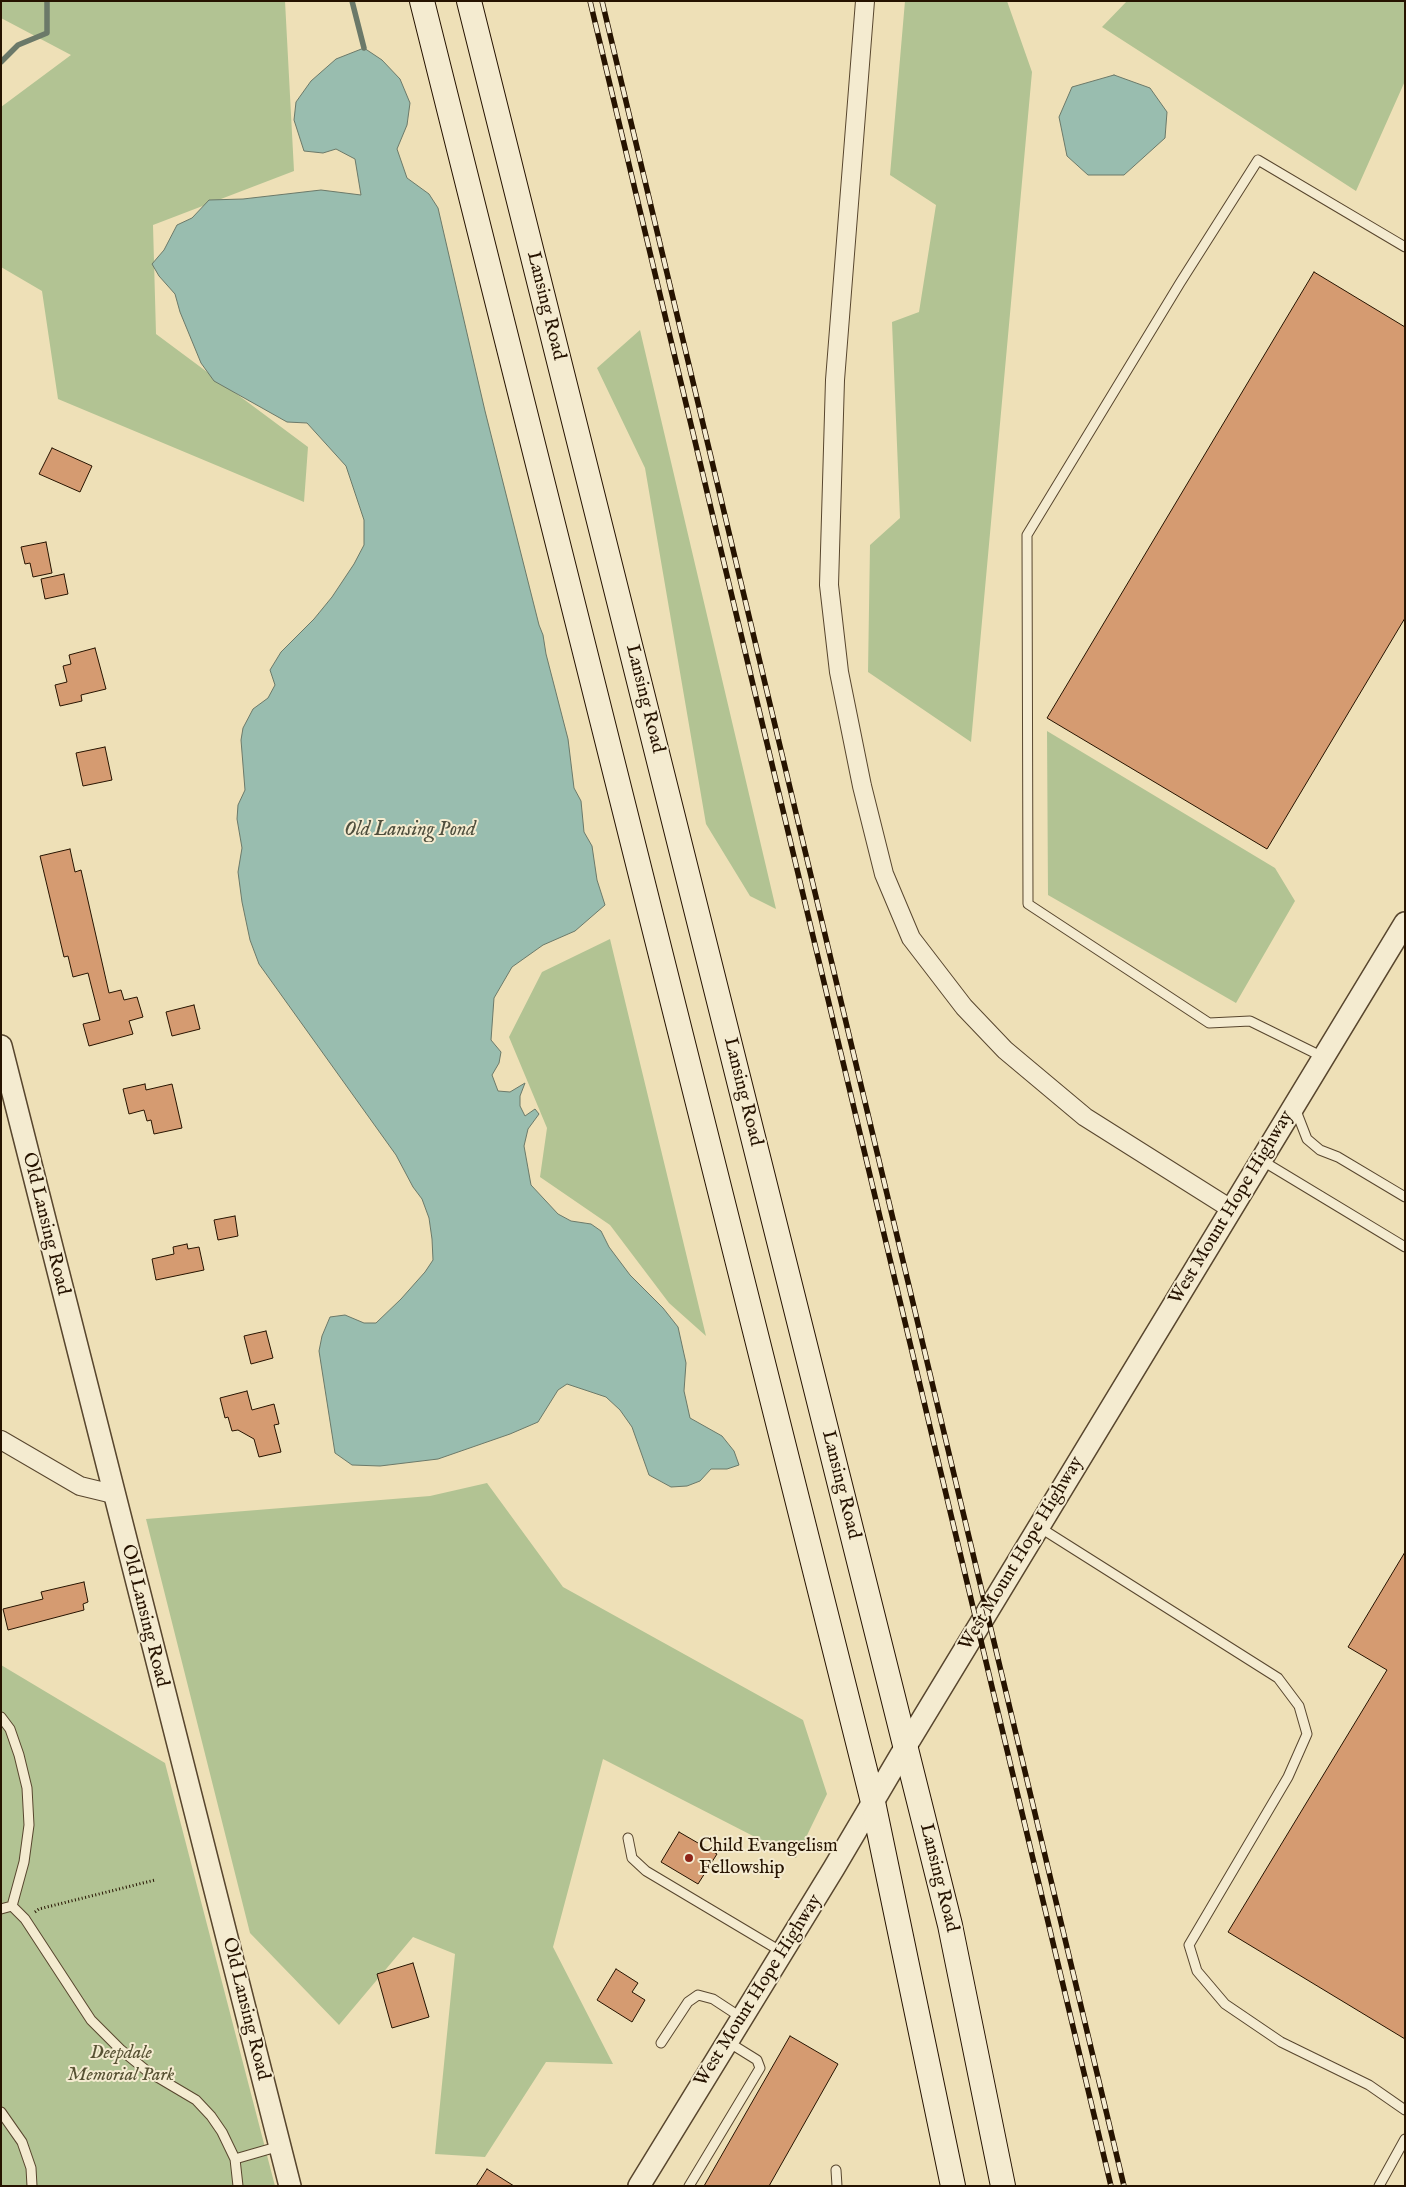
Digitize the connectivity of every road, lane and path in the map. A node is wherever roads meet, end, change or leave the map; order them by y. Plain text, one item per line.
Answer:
1 (422, 1) edge
2 (469, 1) edge
3 (865, 1) edge
4 (1405, 247) edge
5 (1405, 922) edge
6 (1, 1046) edge
7 (1323, 1058) junction
8 (1294, 1105) junction
9 (1261, 1160) junction
10 (1405, 1197) edge
11 (1231, 1209) junction
12 (1405, 1247) edge
13 (1, 1440) edge
14 (113, 1494) junction
15 (1038, 1527) junction
16 (1, 1717) edge
17 (906, 1746) junction
18 (873, 1802) junction
19 (628, 1838) dead end
20 (155, 1880) dead end
21 (12, 1906) junction
22 (1, 1909) edge
23 (25, 1919) junction
24 (782, 1952) junction
25 (742, 2018) junction
26 (727, 2042) junction
27 (661, 2043) dead end
28 (1405, 2110) edge
29 (1, 2112) edge
30 (1405, 2139) edge
31 (280, 2146) junction
32 (235, 2159) junction
33 (836, 2170) dead end
34 (32, 2186) edge
35 (238, 2186) edge
36 (290, 2186) edge
37 (640, 2186) edge
38 (689, 2186) edge
39 (837, 2186) edge
40 (953, 2186) edge
41 (1003, 2186) edge
42 (1379, 2186) edge

1 - 18 main road
2 - 17 main road, Lansing Road
3 - 11 street
4 - 7 lane
5 - 7 street, West Mount Hope Highway
6 - 14 street, Old Lansing Road
7 - 8 street, West Mount Hope Highway
8 - 9 street, West Mount Hope Highway
8 - 10 lane
9 - 11 street, West Mount Hope Highway
9 - 12 lane
11 - 15 street, West Mount Hope Highway
13 - 14 street
14 - 31 street, Old Lansing Road
15 - 17 street, West Mount Hope Highway
15 - 28 lane
16 - 21 lane
17 - 18 street, West Mount Hope Highway
17 - 41 main road, Lansing Road
18 - 24 street, West Mount Hope Highway
18 - 40 main road
19 - 24 lane
20 - 23 path
21 - 22 lane
21 - 23 lane
23 - 32 lane
24 - 25 street, West Mount Hope Highway
25 - 26 street, West Mount Hope Highway
25 - 27 lane
26 - 37 street, West Mount Hope Highway
26 - 38 lane
29 - 34 lane
30 - 42 lane
31 - 32 lane
31 - 36 street, Old Lansing Road
32 - 35 lane
33 - 39 lane

